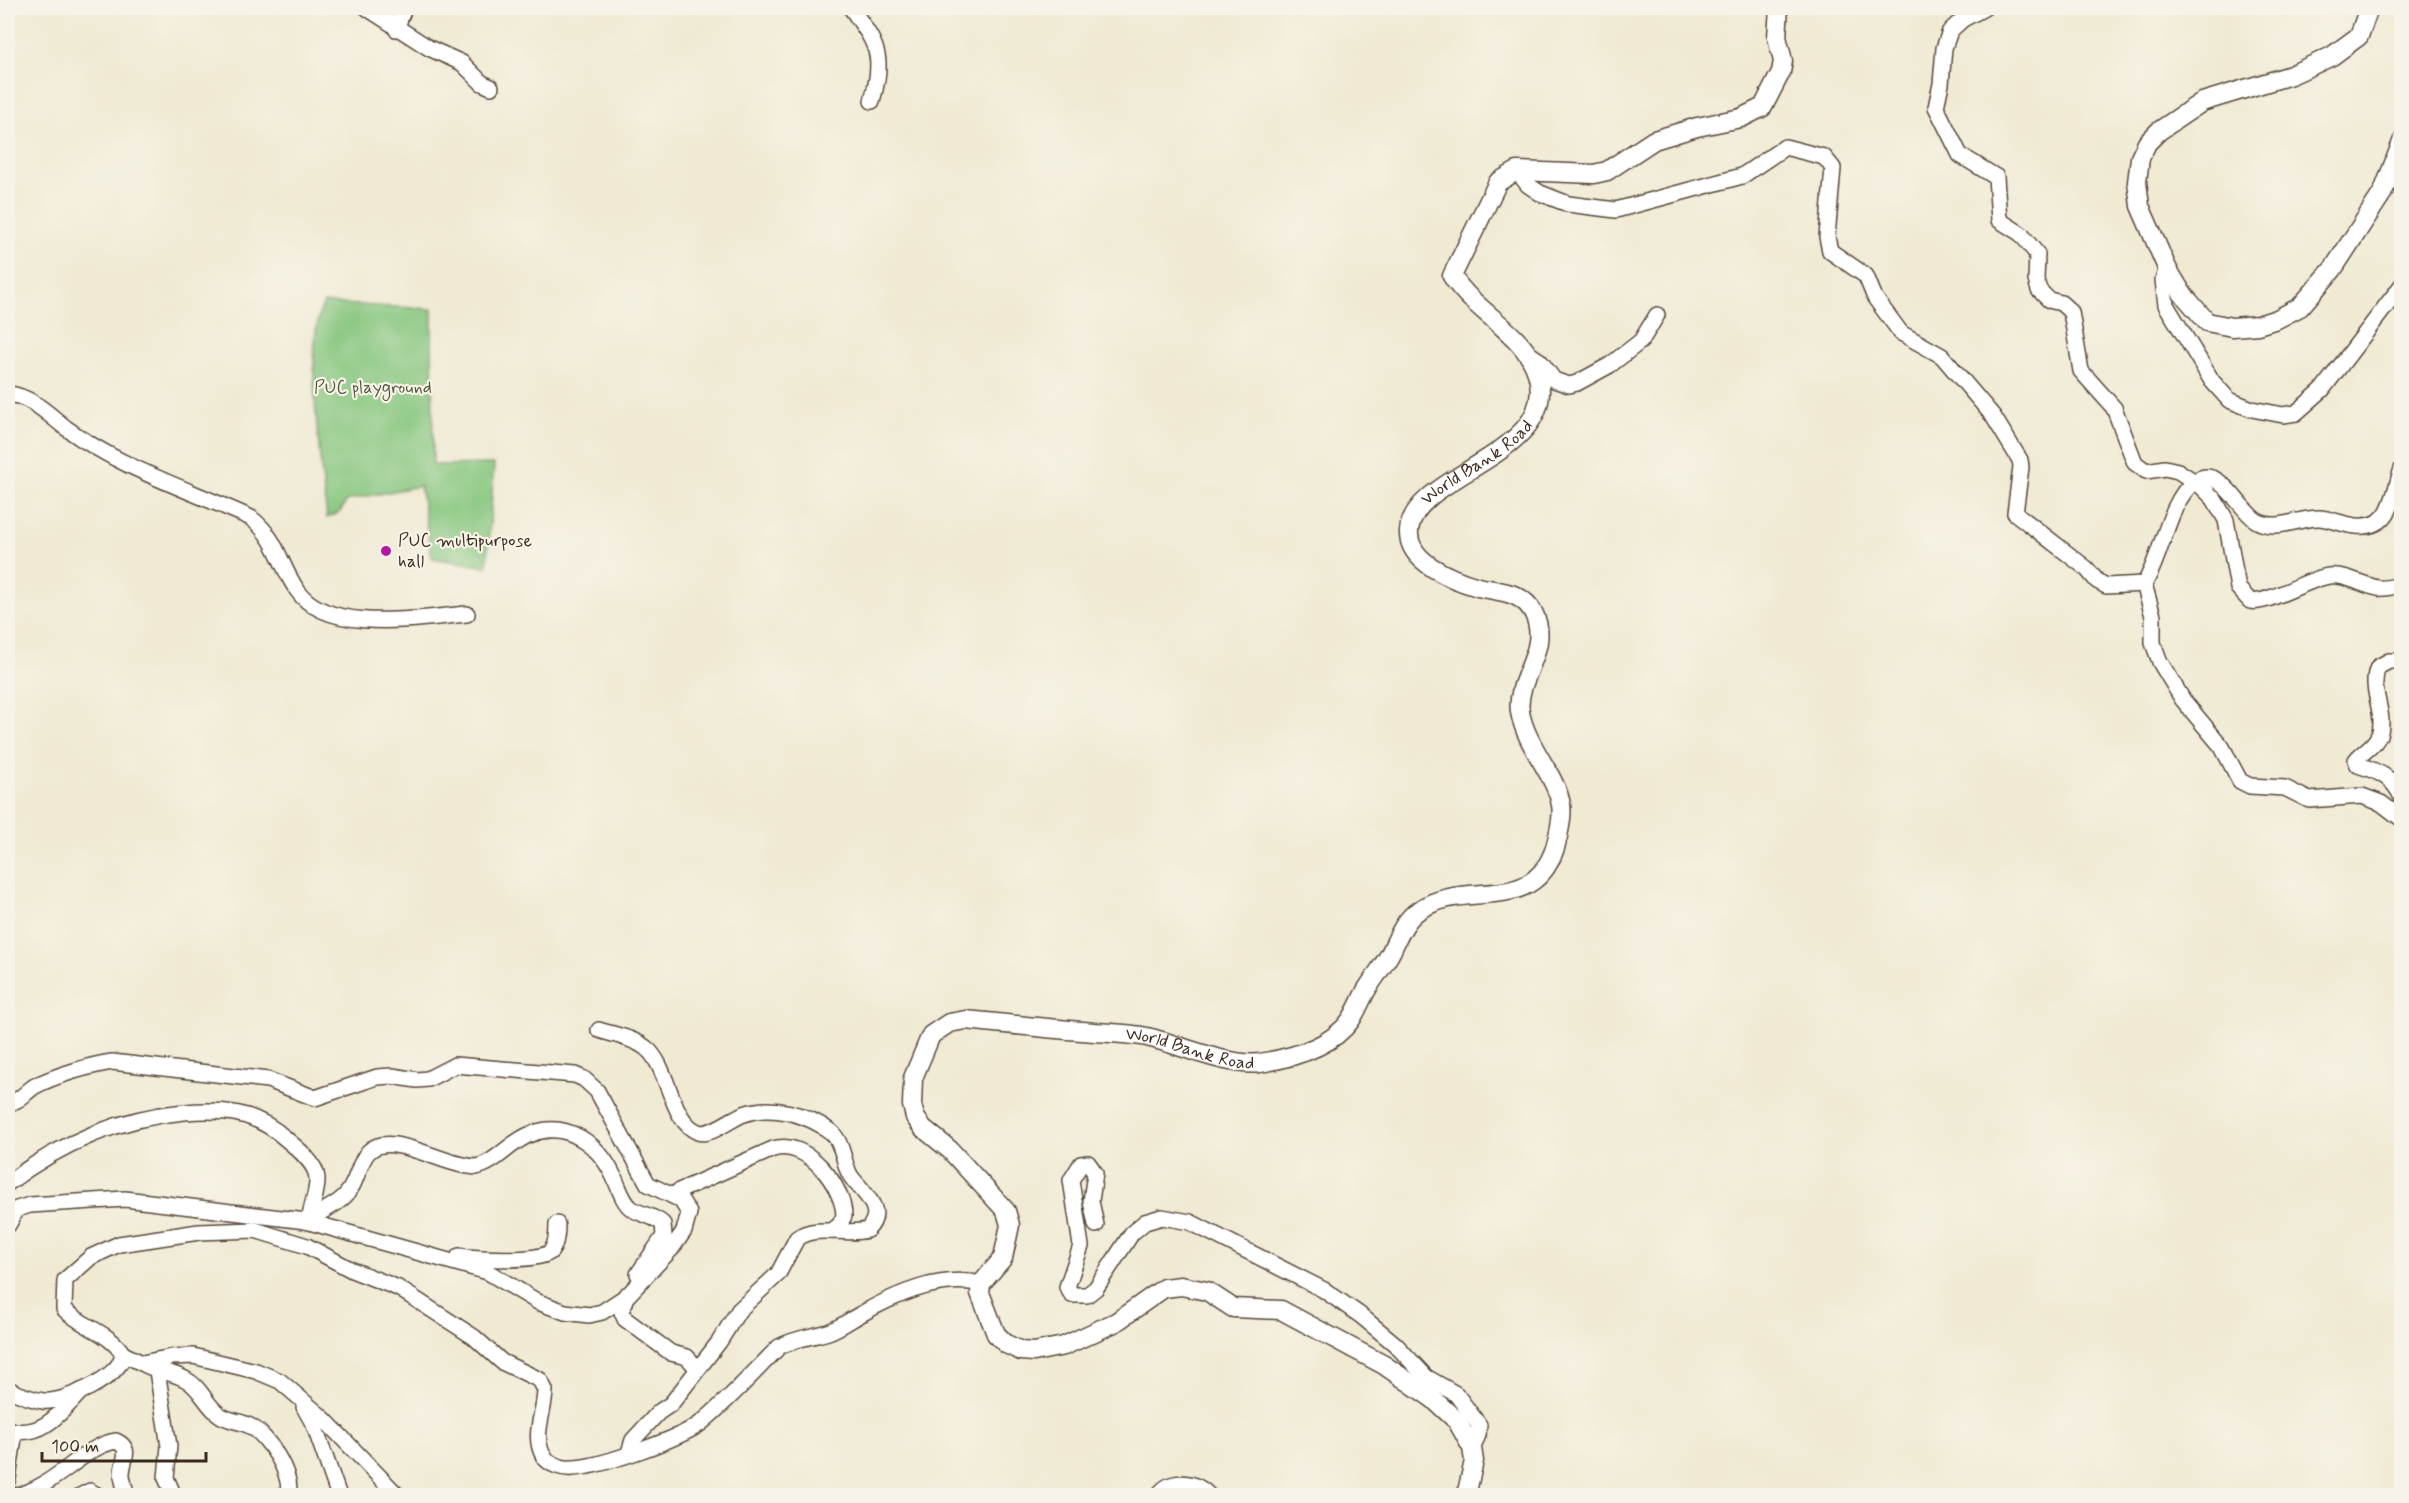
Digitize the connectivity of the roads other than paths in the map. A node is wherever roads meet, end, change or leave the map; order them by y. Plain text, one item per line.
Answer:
1 (367, 8) edge
2 (404, 8) edge
3 (851, 8) edge
4 (1779, 8) edge
5 (1984, 8) edge
6 (2369, 8) edge
7 (396, 28) junction
8 (491, 87) dead end
9 (872, 102) dead end
10 (2402, 142) edge
11 (1517, 171) junction
12 (2167, 268) junction
13 (2402, 285) edge
14 (1657, 315) dead end
15 (1526, 351) junction
16 (8, 394) edge
17 (2402, 469) edge
18 (2194, 481) junction
19 (2144, 584) junction
20 (2402, 585) edge
21 (467, 614) dead end
22 (2402, 661) edge
23 (2402, 798) edge
24 (2402, 819) edge
25 (599, 1030) dead end
26 (8, 1103) edge
27 (8, 1183) edge
28 (673, 1196) junction
29 (12, 1208) edge
30 (308, 1220) junction
31 (557, 1224) dead end
32 (8, 1225) edge
33 (1096, 1225) dead end
34 (830, 1231) junction
35 (411, 1249) junction
36 (981, 1284) junction
37 (625, 1298) junction
38 (123, 1354) junction
39 (142, 1363) junction
40 (697, 1368) junction
41 (156, 1371) junction
42 (8, 1389) edge
43 (83, 1389) junction
44 (302, 1402) junction
45 (11, 1430) edge
46 (1472, 1448) junction
47 (629, 1453) junction
48 (377, 1476) junction
49 (8, 1479) edge
50 (8, 1494) edge
51 (20, 1495) edge
52 (80, 1496) edge
53 (99, 1496) edge
54 (127, 1496) edge
55 (174, 1496) edge
56 (288, 1496) edge
57 (339, 1496) edge
58 (390, 1496) edge
59 (398, 1496) edge
60 (1158, 1496) edge
61 (1209, 1496) edge
62 (1466, 1496) edge

1 - 7 street
2 - 7 street
3 - 9 street
4 - 11 main road
5 - 18 street
6 - 12 main road
7 - 8 street
10 - 12 main road
11 - 15 main road, World Bank Road
11 - 19 street
12 - 13 street
14 - 15 street
15 - 36 main road, World Bank Road
16 - 21 street
17 - 18 street
18 - 19 street
18 - 20 street
19 - 24 street
22 - 23 street
25 - 34 street
26 - 28 street
27 - 30 street
28 - 34 street
28 - 37 street
29 - 30 street
29 - 32 street
30 - 35 street
30 - 37 street
31 - 35 street
33 - 46 street
34 - 40 street
35 - 37 street
36 - 46 main road
36 - 47 street
37 - 40 street
38 - 39 street
38 - 43 street
38 - 47 street
39 - 41 street
39 - 44 street
40 - 47 street
41 - 55 street
41 - 56 street
42 - 43 street
43 - 45 street
44 - 48 street
44 - 57 street
45 - 49 street
46 - 62 main road
48 - 58 street
48 - 59 street
50 - 51 street
51 - 54 street
52 - 53 street
60 - 61 street

